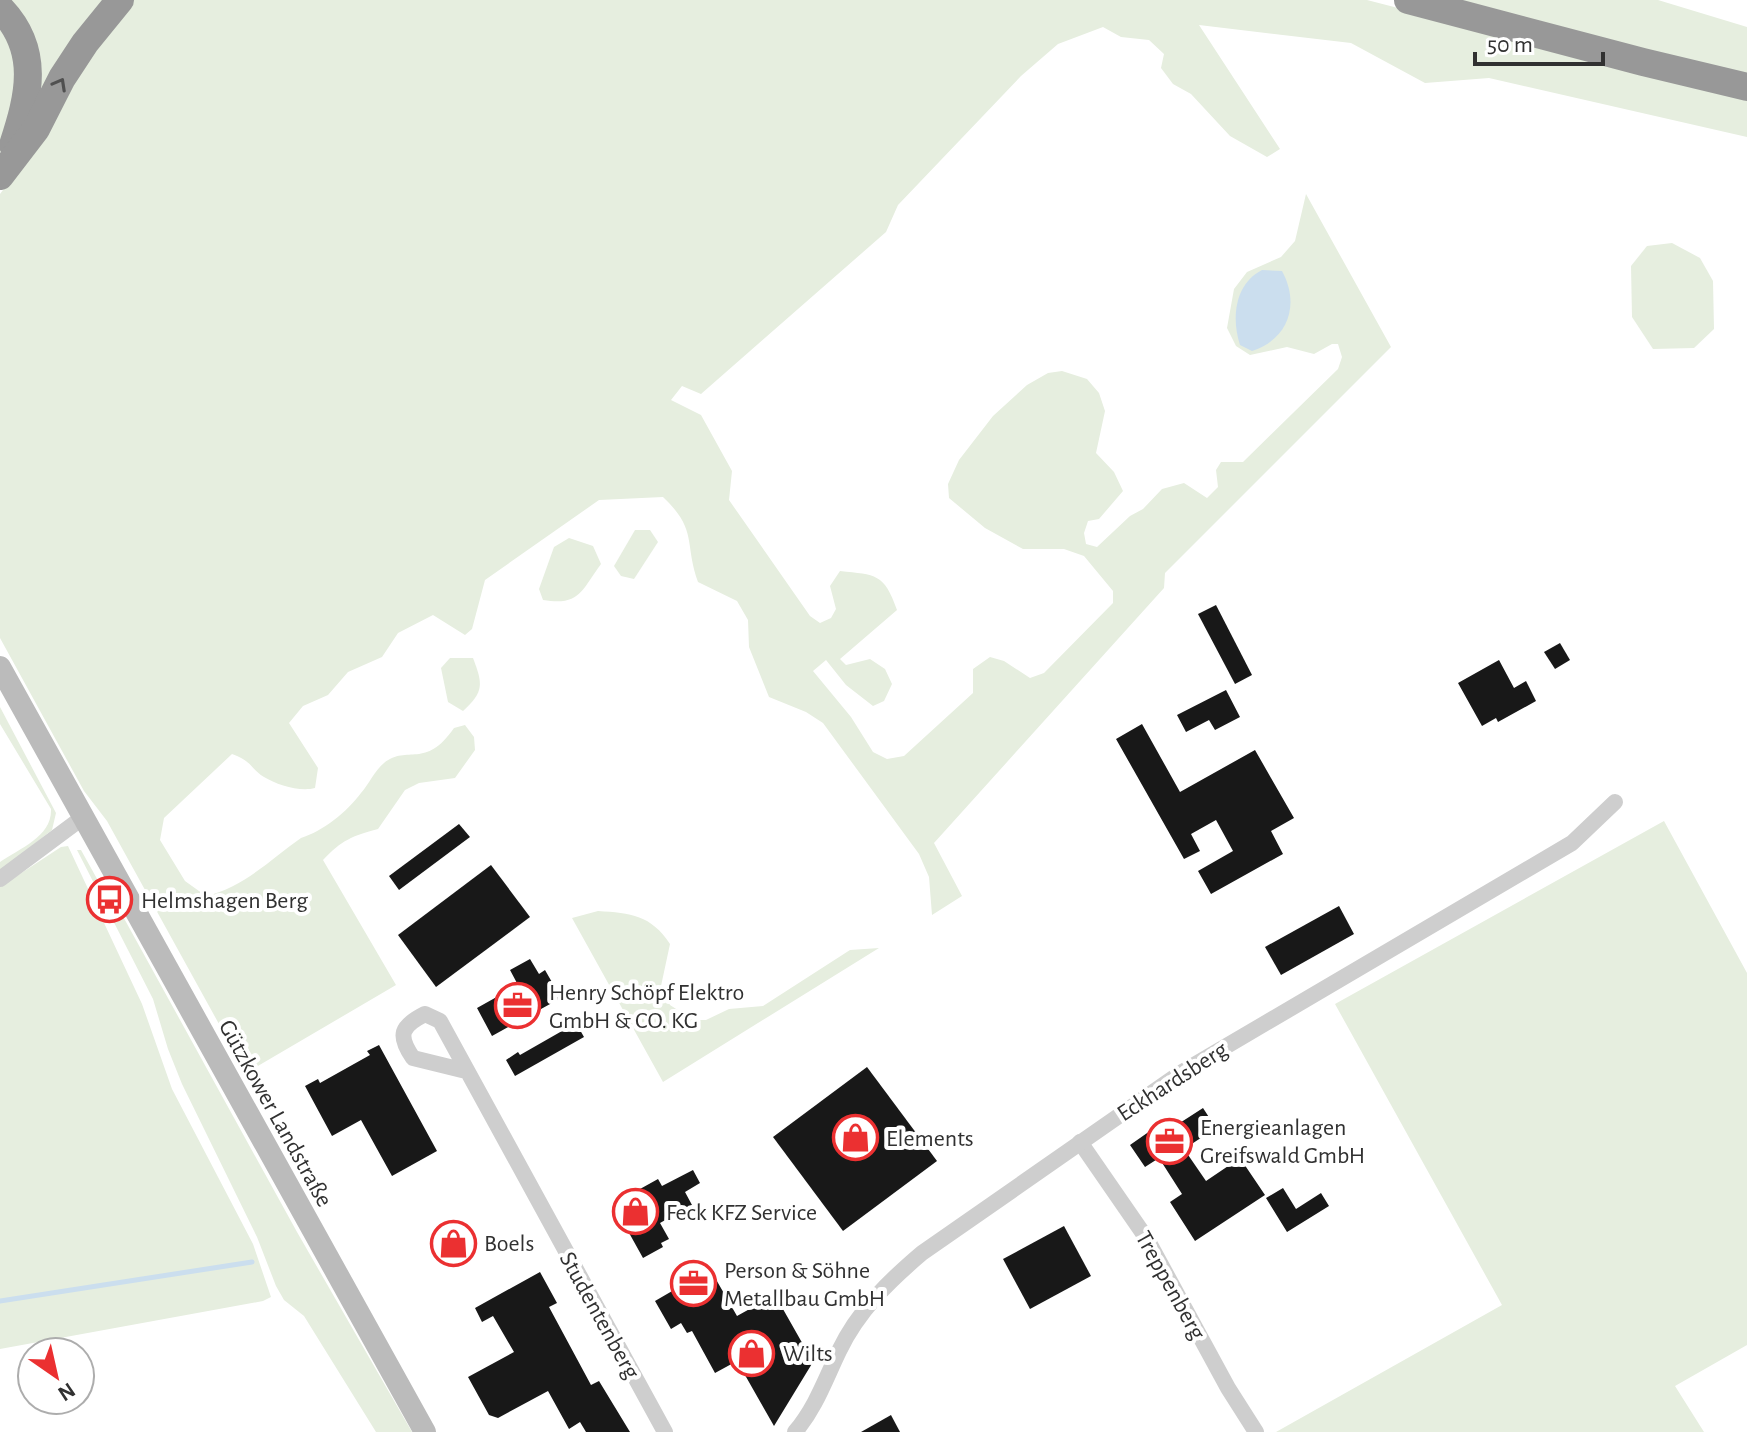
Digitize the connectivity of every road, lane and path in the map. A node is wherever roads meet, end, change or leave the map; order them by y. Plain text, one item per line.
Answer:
1 (120, 0) edge
2 (1408, 0) edge
3 (0, 8) edge
4 (1747, 87) edge
5 (1, 175) edge
6 (0, 667) edge
7 (1615, 802) dead end
8 (82, 818) junction
9 (0, 879) edge
10 (466, 1071) dead end
11 (1080, 1142) junction
12 (425, 1432) edge
13 (665, 1432) edge
14 (795, 1432) edge
15 (1256, 1432) edge

5 -> 1 highway
2 - 4 highway
3 - 5 highway
6 - 8 main road, Gützkower Landstraße
7 - 11 street, Eckhardsberg
8 - 9 street
8 - 12 main road, Gützkower Landstraße
10 - 13 street, Studentenberg
11 - 14 street, Eckhardsberg
11 - 15 street, Treppenberg

